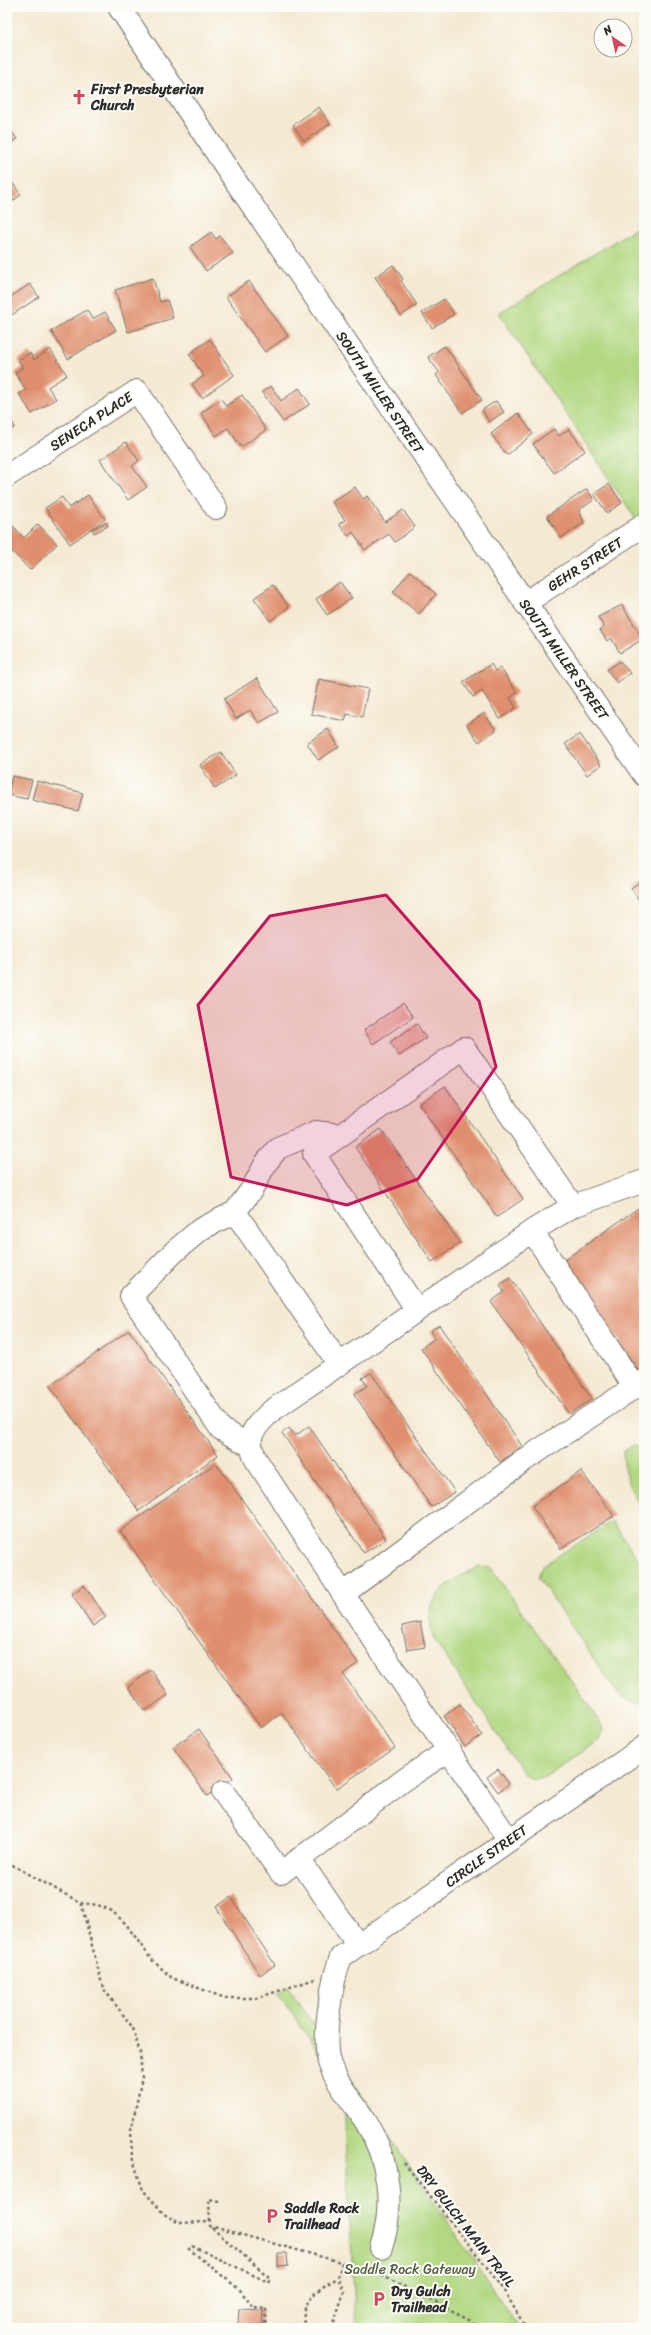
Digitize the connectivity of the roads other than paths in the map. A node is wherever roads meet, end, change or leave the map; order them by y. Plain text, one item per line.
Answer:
1 (119, 7) edge
2 (7, 476) edge
3 (216, 508) dead end
4 (644, 525) edge
5 (525, 603) junction
6 (644, 775) edge
7 (341, 1135) junction
8 (644, 1181) edge
9 (573, 1206) junction
10 (235, 1212) junction
11 (532, 1231) junction
12 (418, 1310) junction
13 (339, 1364) junction
14 (639, 1384) edge
15 (249, 1445) junction
16 (343, 1594) junction
17 (644, 1747) edge
18 (449, 1750) junction
19 (223, 1792) dead end
20 (509, 1840) junction
21 (299, 1859) junction
22 (357, 1944) junction
23 (381, 2248) dead end

1 - 5 street, SOUTH MILLER STREET
2 - 3 street, SENECA PLACE
4 - 5 street, GEHR STREET
5 - 6 street, SOUTH MILLER STREET
7 - 9 street
7 - 10 street
7 - 12 street
8 - 9 street
9 - 11 street
10 - 13 street
10 - 15 street
11 - 12 street
11 - 14 street
12 - 13 street
13 - 15 street
14 - 16 street
15 - 16 street
16 - 18 street
17 - 20 street, CIRCLE STREET
18 - 20 street
18 - 21 street
19 - 21 street
20 - 22 street, CIRCLE STREET
21 - 22 street
22 - 23 street, CIRCLE STREET

